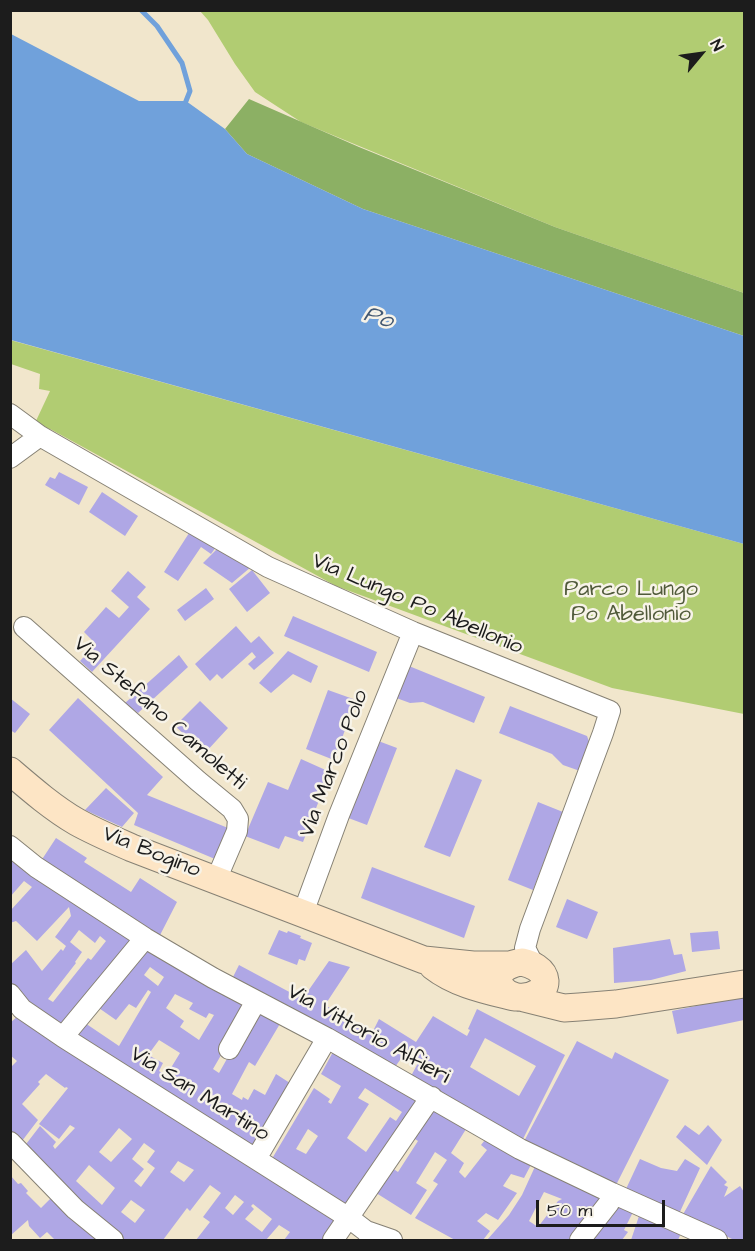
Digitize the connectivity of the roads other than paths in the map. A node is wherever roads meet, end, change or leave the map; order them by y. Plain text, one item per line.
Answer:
1 (10, 414) edge
2 (40, 436) junction
3 (10, 458) edge
4 (24, 627) dead end
5 (413, 632) junction
6 (10, 771) edge
7 (10, 846) edge
8 (216, 880) junction
9 (303, 913) junction
10 (145, 938) junction
11 (424, 960) junction
12 (524, 968) junction
13 (744, 984) edge
14 (519, 998) junction
15 (256, 1001) junction
16 (594, 1005) junction
17 (14, 1007) edge
18 (63, 1037) junction
19 (327, 1038) junction
20 (229, 1049) dead end
21 (432, 1097) junction
22 (10, 1142) edge
23 (256, 1159) junction
24 (612, 1193) junction
25 (348, 1218) junction
26 (369, 1236) edge
27 (705, 1238) edge
28 (113, 1240) edge
29 (333, 1240) edge
30 (392, 1240) edge
31 (580, 1240) edge

1 - 2 street, Via Lungo Po Abellonio
2 - 3 street
2 - 5 street, Via Lungo Po Abellonio
4 - 8 street, Via Stefano Camoletti
5 - 9 street, Via Marco Polo
5 - 12 street, Via Lungo Po Abellonio
6 - 8 main road, Via Bogino
7 - 10 street, Via Vittorio Alfieri
8 - 9 main road, Via Bogino
9 - 11 main road, Via Bogino
10 - 15 street, Via Vittorio Alfieri
10 - 18 street
11 - 12 main road
11 - 14 main road
12 - 14 main road
12 - 14 main road
12 - 16 main road
13 - 16 main road
14 - 16 main road
15 - 19 street, Via Vittorio Alfieri
15 - 20 street
17 - 18 street, Via San Martino
18 - 23 street, Via San Martino
19 - 21 street, Via Vittorio Alfieri
19 - 23 street
21 - 24 street, Via Vittorio Alfieri
21 - 25 street
22 - 28 street
23 - 25 street, Via San Martino
24 - 27 street, Via Vittorio Alfieri
24 - 31 street
25 - 26 street, Via San Martino
25 - 29 street
26 - 30 street, Via San Martino

